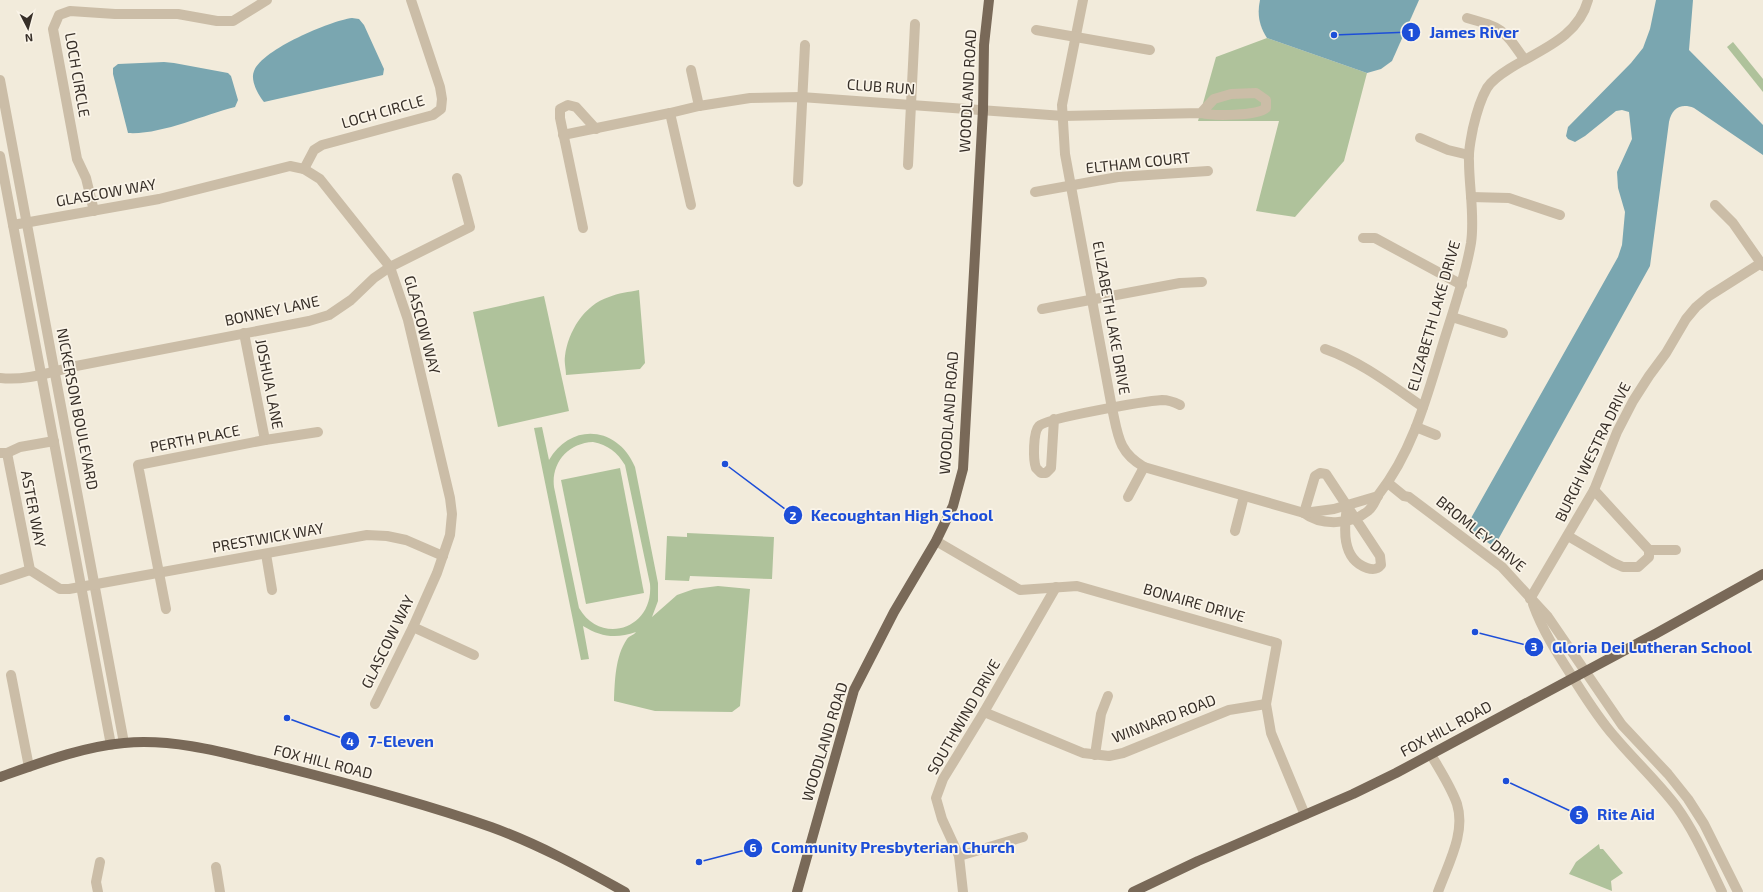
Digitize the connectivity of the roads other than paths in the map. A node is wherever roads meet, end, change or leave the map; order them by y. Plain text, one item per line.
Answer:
1 (267, 0) edge
2 (411, 0) edge
3 (989, 0) edge
4 (1083, 0) edge
5 (1588, 0) edge
6 (1467, 18) dead end
7 (915, 24) dead end
8 (1036, 30) dead end
9 (1075, 38) junction
10 (805, 45) dead end
11 (1150, 50) dead end
12 (1524, 60) junction
13 (691, 70) dead end
14 (0, 80) edge
15 (801, 97) junction
16 (911, 104) junction
17 (699, 106) junction
18 (983, 110) junction
19 (670, 113) junction
20 (1201, 113) junction
21 (1063, 116) junction
22 (596, 129) junction
23 (563, 135) junction
24 (1420, 138) dead end
25 (0, 156) edge
26 (1469, 156) junction
27 (908, 165) dead end
28 (304, 169) junction
29 (1208, 171) dead end
30 (457, 178) dead end
31 (798, 182) dead end
32 (1071, 186) junction
33 (1035, 192) dead end
34 (1471, 197) junction
35 (691, 205) dead end
36 (1715, 205) dead end
37 (94, 211) junction
38 (1560, 215) dead end
39 (27, 222) junction
40 (13, 225) junction
41 (583, 228) dead end
42 (1363, 238) dead end
43 (1762, 264) edge
44 (390, 267) junction
45 (1202, 282) dead end
46 (1462, 285) junction
47 (1092, 300) junction
48 (1042, 309) dead end
49 (1452, 317) junction
50 (244, 333) junction
51 (1503, 333) dead end
52 (1325, 349) dead end
53 (55, 371) junction
54 (42, 375) junction
55 (0, 378) edge
56 (1180, 405) dead end
57 (1424, 407) junction
58 (1112, 408) junction
59 (1054, 419) junction
60 (1416, 427) junction
61 (318, 432) dead end
62 (1436, 435) dead end
63 (265, 440) junction
64 (54, 441) junction
65 (4, 453) edge
66 (1144, 467) junction
67 (1390, 480) junction
68 (1594, 490) junction
69 (1244, 496) junction
70 (1378, 496) junction
71 (1128, 497) dead end
72 (1347, 506) junction
73 (1304, 513) junction
74 (1350, 519) junction
75 (1234, 531) dead end
76 (1568, 536) junction
77 (936, 541) junction
78 (1649, 550) junction
79 (1676, 550) dead end
80 (266, 554) junction
81 (443, 556) junction
82 (30, 570) junction
83 (159, 573) junction
84 (1763, 574) edge
85 (0, 580) edge
86 (95, 585) junction
87 (82, 587) junction
88 (1056, 587) junction
89 (272, 590) dead end
90 (1530, 599) junction
91 (166, 609) dead end
92 (413, 627) junction
93 (474, 654) dead end
94 (1585, 672) junction
95 (11, 674) dead end
96 (1573, 678) junction
97 (1108, 696) dead end
98 (375, 704) dead end
99 (1266, 704) junction
100 (984, 712) junction
101 (124, 743) junction
102 (111, 745) junction
103 (1095, 755) junction
104 (1431, 755) junction
105 (29, 768) junction
106 (0, 777) edge
107 (1305, 815) junction
108 (1023, 837) dead end
109 (959, 856) junction
110 (100, 862) dead end
111 (216, 867) dead end
112 (98, 892) edge
113 (220, 892) edge
114 (625, 892) edge
115 (797, 892) edge
116 (963, 892) edge
117 (1133, 892) edge
118 (1438, 892) edge
119 (1722, 892) edge
120 (1738, 892) edge

1 - 37 street, LOCH CIRCLE
2 - 28 street, LOCH CIRCLE
3 - 18 main road, WOODLAND ROAD
4 - 9 street, ELIZABETH LAKE DRIVE
5 - 12 street, ELIZABETH LAKE DRIVE
6 - 12 street
7 - 16 street
8 - 9 street
9 - 11 street
9 - 21 street, ELIZABETH LAKE DRIVE
10 - 15 street
12 - 26 street, ELIZABETH LAKE DRIVE
13 - 17 street
14 - 39 street, NICKERSON BOULEVARD
15 - 16 street, CLUB RUN
15 - 17 street, CLUB RUN
15 - 31 street
16 - 18 street, CLUB RUN
16 - 27 street
17 - 19 street, CLUB RUN
18 - 21 street, CLUB RUN
18 - 77 main road, WOODLAND ROAD
19 - 22 street, CLUB RUN
19 - 35 street
20 - 20 street, CLUB RUN
20 - 21 street, CLUB RUN
21 - 32 street, ELIZABETH LAKE DRIVE
22 - 23 street, CLUB RUN
22 - 23 street
23 - 41 street
24 - 26 street
25 - 40 street, NICKERSON BOULEVARD
26 - 34 street, ELIZABETH LAKE DRIVE
28 - 37 street, GLASCOW WAY
28 - 44 street, GLASCOW WAY
29 - 32 street, ELTHAM COURT
30 - 44 street, BONNEY LANE
32 - 33 street, ELTHAM COURT
32 - 47 street, ELIZABETH LAKE DRIVE
34 - 38 street
34 - 46 street, ELIZABETH LAKE DRIVE
36 - 43 street
37 - 39 street, GLASCOW WAY
39 - 40 street, GLASCOW WAY
39 - 53 street, NICKERSON BOULEVARD
40 - 54 street, NICKERSON BOULEVARD
42 - 46 street
43 - 68 street, BURGH WESTRA DRIVE
44 - 50 street, BONNEY LANE
44 - 81 street, GLASCOW WAY
45 - 47 street
46 - 49 street, ELIZABETH LAKE DRIVE
47 - 48 street
47 - 58 street, ELIZABETH LAKE DRIVE
49 - 51 street
49 - 57 street, ELIZABETH LAKE DRIVE
50 - 53 street, BONNEY LANE
50 - 63 street, JOSHUA LANE
52 - 57 street
53 - 54 street, BONNEY LANE
53 - 86 street, NICKERSON BOULEVARD
54 - 55 street, BONNEY LANE
54 - 64 street, NICKERSON BOULEVARD
56 - 58 street
57 - 60 street, ELIZABETH LAKE DRIVE
58 - 59 street
58 - 66 street, ELIZABETH LAKE DRIVE
59 - 59 street
60 - 62 street
60 - 67 street, ELIZABETH LAKE DRIVE
61 - 63 street, PERTH PLACE
63 - 83 street, PERTH PLACE
64 - 65 street
64 - 87 street, NICKERSON BOULEVARD
65 - 82 street, ASTER WAY
66 - 69 street, ELIZABETH LAKE DRIVE
66 - 71 street
67 - 70 street, ELIZABETH LAKE DRIVE
67 - 90 street, BROMLEY DRIVE
68 - 76 street, BURGH WESTRA DRIVE
68 - 78 street
69 - 73 street, ELIZABETH LAKE DRIVE
69 - 75 street
70 - 72 street, ELIZABETH LAKE DRIVE
70 - 74 street, ELIZABETH LAKE DRIVE
72 - 73 street, ELIZABETH LAKE DRIVE
72 - 73 street
72 - 74 street
73 - 74 street, ELIZABETH LAKE DRIVE
74 - 74 street
76 - 78 street
76 - 90 street, BURGH WESTRA DRIVE
77 - 88 street, BONAIRE DRIVE
77 - 115 main road, WOODLAND ROAD
78 - 79 street
80 - 81 street, PRESTWICK WAY
80 - 83 street, PRESTWICK WAY
80 - 89 street
81 - 92 street, GLASCOW WAY
82 - 85 street
82 - 87 street, PRESTWICK WAY
83 - 86 street, PRESTWICK WAY
83 - 91 street
84 - 94 main road, FOX HILL ROAD
86 - 87 street, PRESTWICK WAY
86 - 101 street, NICKERSON BOULEVARD
87 - 102 street, NICKERSON BOULEVARD
88 - 99 street, BONAIRE DRIVE
88 - 100 street, SOUTHWIND DRIVE
90 - 94 street, BROMLEY DRIVE
90 - 96 street, BROMLEY DRIVE
92 - 93 street
92 - 98 street, GLASCOW WAY
94 - 96 main road, FOX HILL ROAD
94 - 120 street, BROMLEY DRIVE
95 - 105 street
96 - 104 main road, FOX HILL ROAD
96 - 119 street, BROMLEY DRIVE
97 - 103 street
99 - 103 street, WINNARD ROAD
99 - 107 street, BONAIRE DRIVE
100 - 103 street, WINNARD ROAD
100 - 109 street, SOUTHWIND DRIVE
101 - 102 main road, FOX HILL ROAD
101 - 114 main road, FOX HILL ROAD
102 - 105 main road, FOX HILL ROAD
104 - 107 main road, FOX HILL ROAD
104 - 118 street
105 - 106 main road, FOX HILL ROAD
107 - 117 main road, FOX HILL ROAD
108 - 109 street
109 - 116 street, SOUTHWIND DRIVE
110 - 112 street
111 - 113 street

